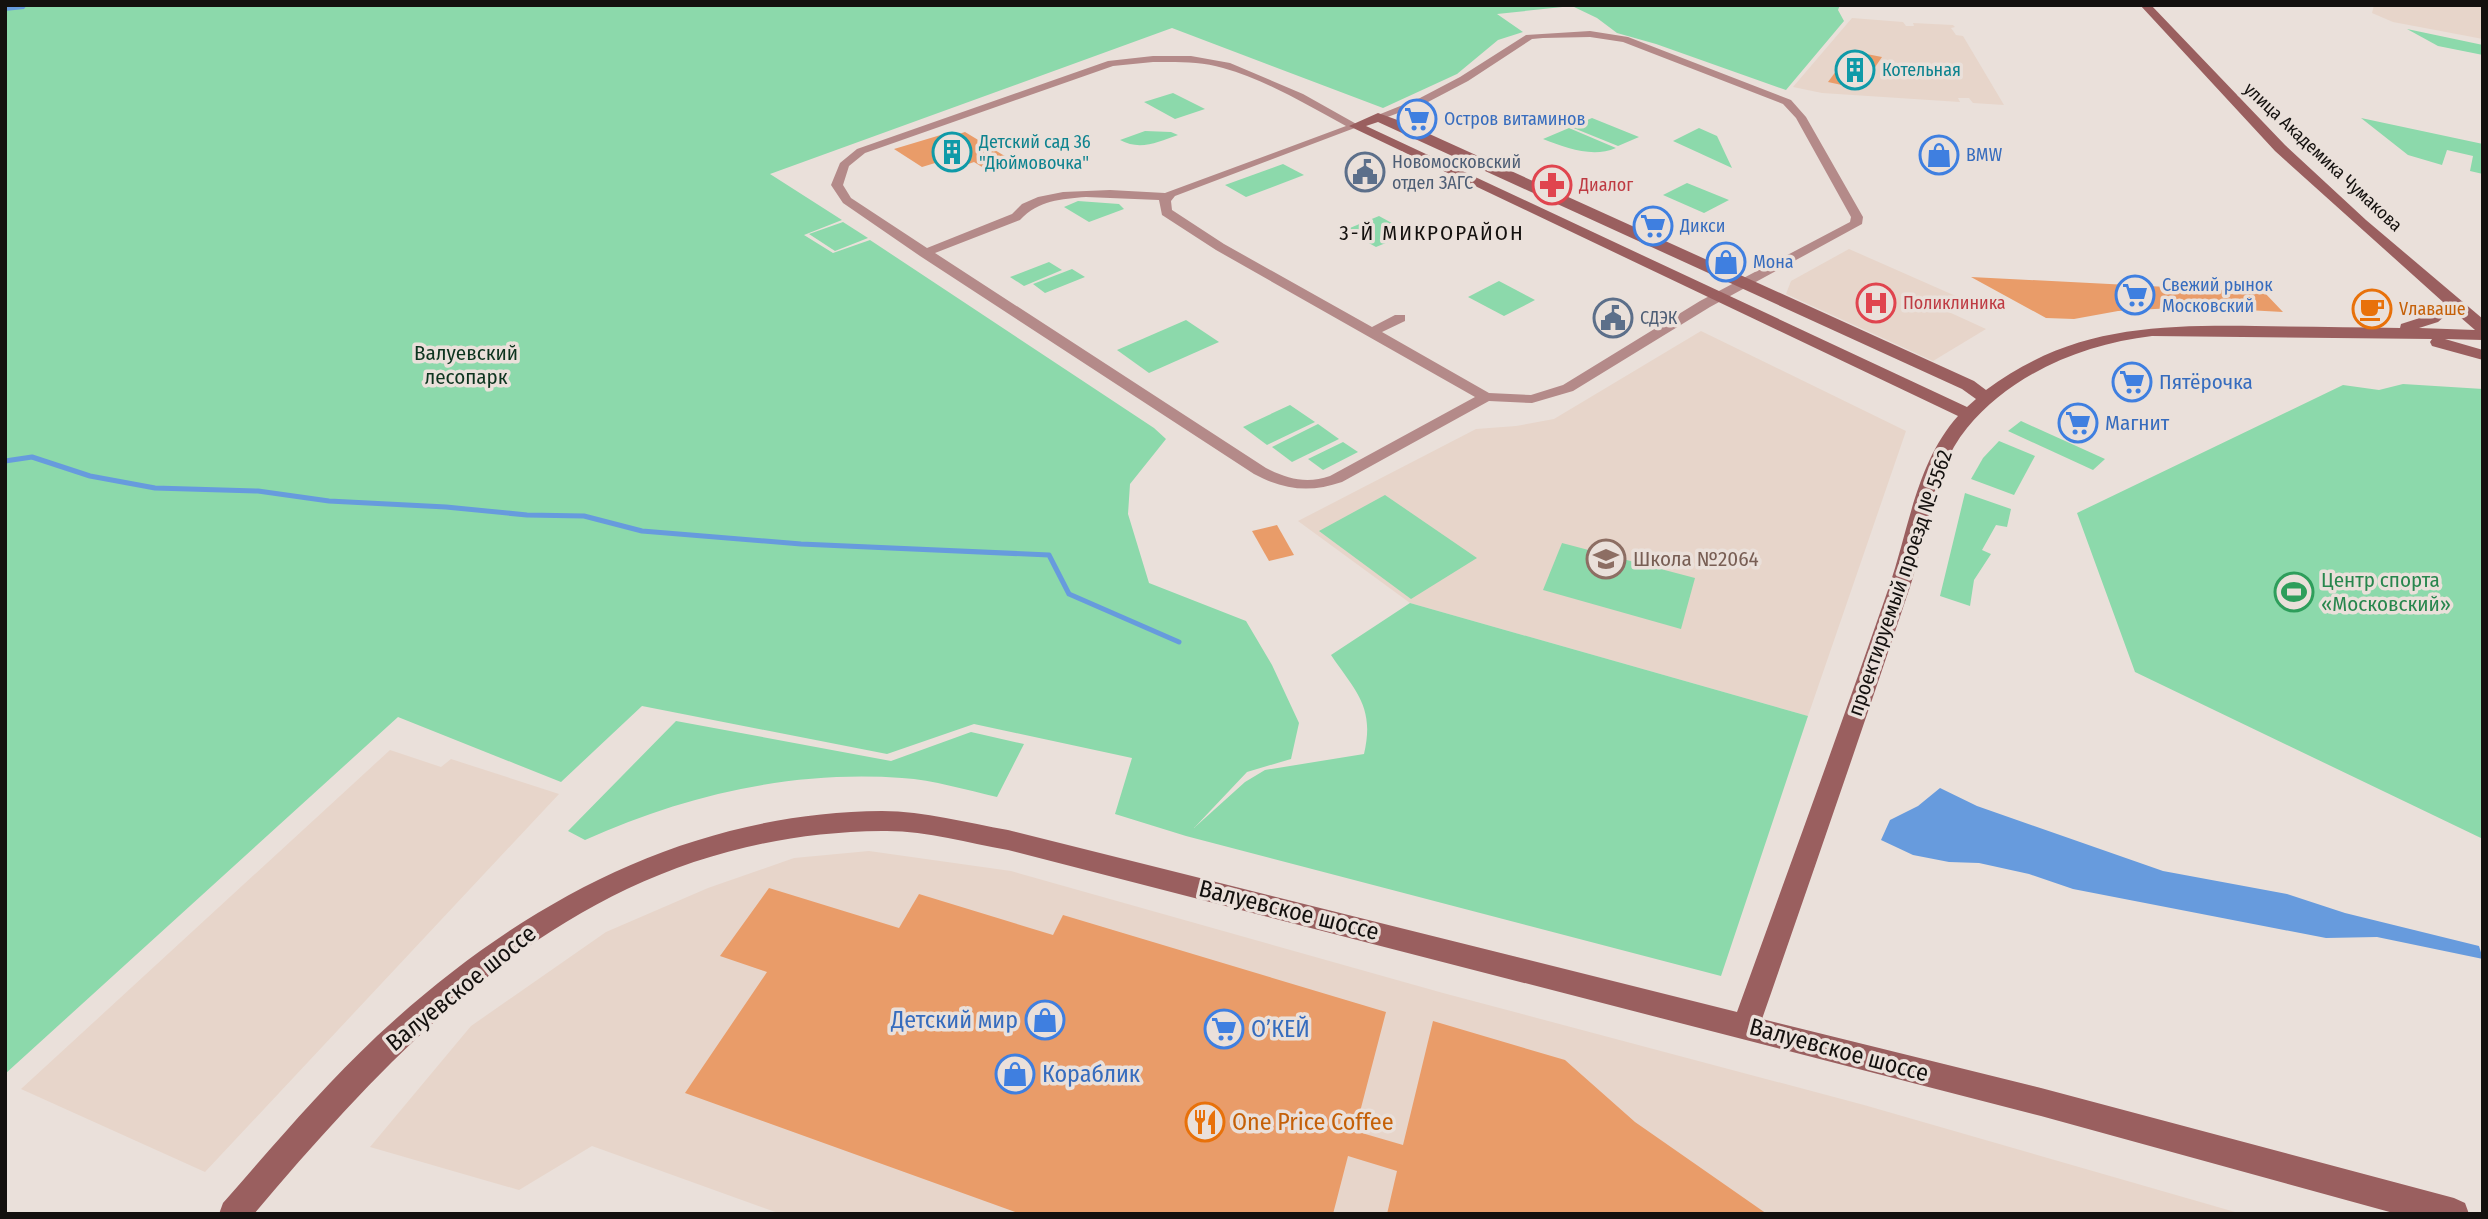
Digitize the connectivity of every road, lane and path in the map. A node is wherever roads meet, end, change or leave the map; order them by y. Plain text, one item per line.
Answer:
1 (2145, 5) edge
2 (1378, 117) junction
3 (1355, 126) junction
4 (1168, 197) junction
5 (924, 253) junction
6 (1745, 284) junction
7 (1719, 297) junction
8 (2453, 301) junction
9 (1400, 318) dead end
10 (2483, 328) edge
11 (2388, 332) junction
12 (1370, 333) junction
13 (2483, 335) edge
14 (2483, 355) edge
15 (1486, 397) junction
16 (1978, 407) junction
17 (1746, 1026) junction
18 (234, 1214) edge
19 (2454, 1214) edge

1 - 8 street, улица Академика Чумакова
2 - 3 street
2 - 6 street
2 - 6 street
3 - 4 street
3 - 5 street
3 - 7 street
4 - 5 street
4 - 12 street
5 - 15 street
6 - 7 street
6 - 16 street
7 - 15 street
7 - 16 street
8 - 10 street, улица Академика Чумакова
8 - 11 street
9 - 12 street
11 - 13 street, проектируемый проезд № 5562
11 - 14 street
11 - 16 street, проектируемый проезд № 5562
12 - 15 street
16 - 17 street, проектируемый проезд № 5562
17 - 18 street, Валуевское шоссе
17 - 19 street, Валуевское шоссе

